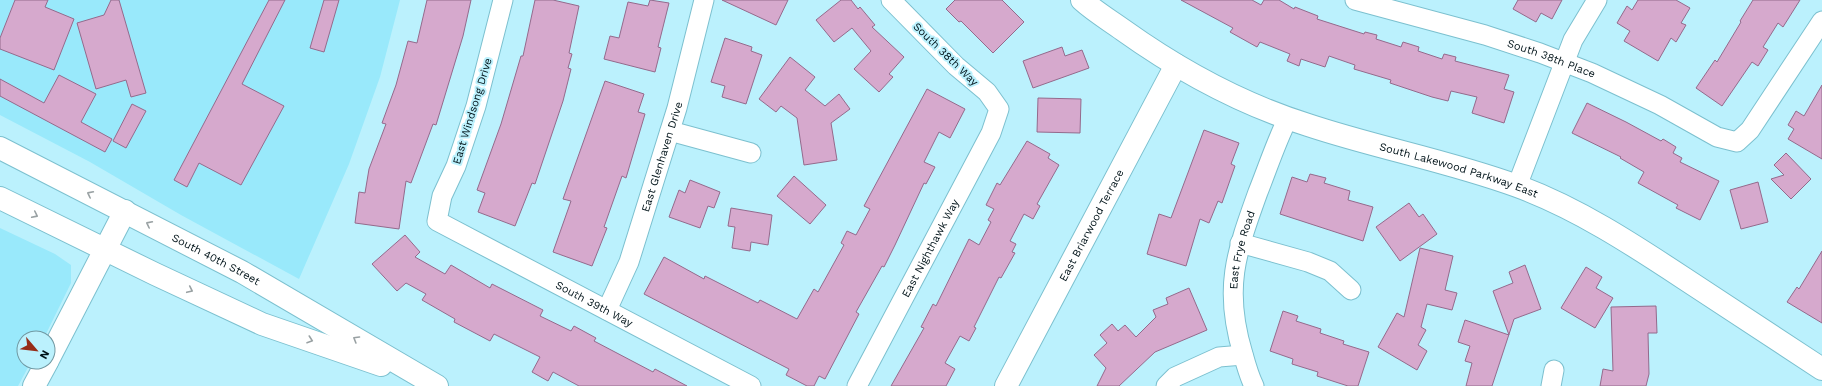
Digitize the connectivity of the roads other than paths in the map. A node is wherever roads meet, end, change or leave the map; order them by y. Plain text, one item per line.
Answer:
1 (503, 0) edge
2 (704, 0) edge
3 (891, 0) edge
4 (1082, 0) edge
5 (1355, 0) edge
6 (1597, 0) edge
7 (1376, 3) edge
8 (1822, 21) edge
9 (1564, 62) junction
10 (1176, 65) junction
11 (999, 109) joint
12 (1288, 118) junction
13 (670, 131) junction
14 (0, 148) edge
15 (751, 153) dead end
16 (1517, 186) junction
17 (0, 198) edge
18 (125, 211) junction
19 (438, 221) joint
20 (1240, 243) junction
21 (106, 250) junction
22 (1351, 290) dead end
23 (607, 310) junction
24 (56, 344) edge
25 (1243, 355) junction
26 (1822, 369) edge
27 (42, 370) edge
28 (431, 383) edge
29 (34, 386) edge
30 (751, 386) edge
31 (857, 386) edge
32 (1006, 386) edge
33 (1166, 386) edge
34 (1254, 386) edge

1 - 19 street, East Windsong Drive
2 - 13 street, East Glenhaven Drive
3 - 11 street, South 38th Way
4 - 10 street, South Lakewood Parkway East
5 - 7 street, South 38th Place
6 - 9 street
7 - 9 street, South 38th Place
8 - 9 street, South 38th Place
9 - 16 street
10 - 12 street, South Lakewood Parkway East
10 - 32 street, East Briarwood Terrace
11 - 31 street, East Nighthawk Way
12 - 16 street, South Lakewood Parkway East
12 - 20 street, East Frye Road
13 - 15 street
13 - 23 street, East Glenhaven Drive
18 -> 14 street, South 40th Street
16 - 26 street, South Lakewood Parkway East
17 -> 21 street, South 40th Street
18 - 21 street
28 -> 18 street, South 40th Street
19 - 23 street, South 39th Way
20 - 22 street
20 - 25 street, East Frye Road
21 - 24 street
21 -> 28 street, South 40th Street
23 - 30 street, South 39th Way
25 - 33 street
25 - 34 street, East Frye Road
27 - 29 street

